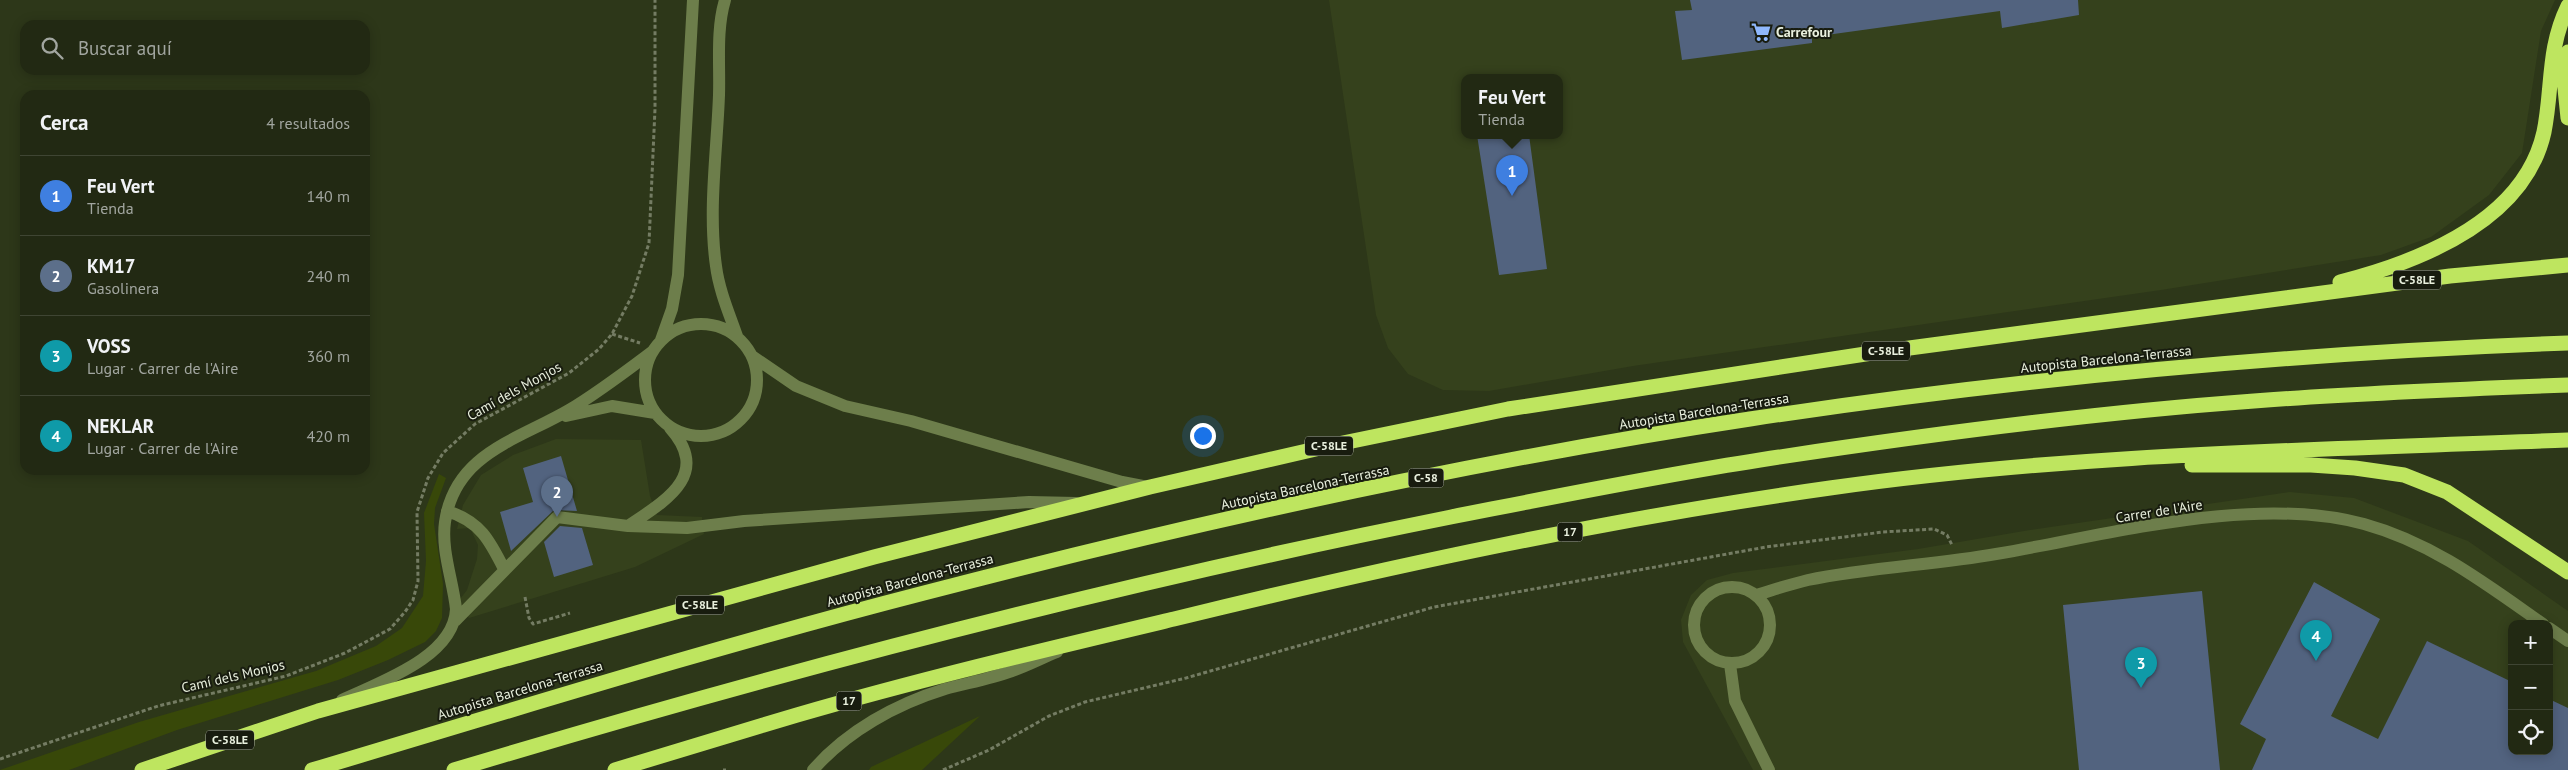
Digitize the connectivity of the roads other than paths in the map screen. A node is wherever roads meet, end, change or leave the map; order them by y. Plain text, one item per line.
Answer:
1 (693, 0) edge
2 (725, 0) edge
3 (2568, 6) edge
4 (2568, 52) edge
5 (2568, 118) edge
6 (2568, 265) edge
7 (2266, 300) junction
8 (736, 336) junction
9 (2568, 343) edge
10 (657, 345) junction
11 (752, 356) junction
12 (2568, 385) edge
13 (655, 413) junction
14 (552, 420) junction
15 (668, 426) junction
16 (2568, 440) edge
17 (2063, 464) junction
18 (1150, 487) junction
19 (1083, 504) junction
20 (447, 511) junction
21 (628, 526) junction
22 (504, 570) junction
23 (2568, 572) edge
24 (1756, 594) junction
25 (2538, 620) edge
26 (455, 621) junction
27 (2553, 631) edge
28 (1085, 640) junction
29 (2568, 641) edge
30 (1730, 664) junction
31 (318, 711) junction
32 (142, 770) edge
33 (312, 770) edge
34 (454, 770) edge
35 (615, 770) edge
36 (813, 770) edge
37 (1770, 770) edge

1 - 10 street
2 - 8 street
3 - 7 highway
4 - 5 highway
6 - 7 highway, C-58LE
7 - 18 highway, C-58LE
8 - 10 street
8 - 11 street
9 - 33 highway, Autopista Barcelona-Terrassa / C-58
10 - 13 street
10 - 14 street
11 - 15 street
11 - 18 street
12 - 34 highway
13 - 14 street
13 - 15 street
14 - 20 street
15 - 21 street
16 - 17 highway
17 - 23 highway
17 - 28 highway, 17
18 - 19 highway, C-58LE
19 - 21 street
19 - 31 highway, C-58LE
20 - 22 street
20 - 26 street
21 - 22 street
22 - 26 street
24 - 25 street, Carrer de l'Aire
24 - 30 street
24 - 30 street
26 - 31 street
27 - 29 street
28 - 35 highway, 17
28 - 36 street
30 - 37 street
31 - 32 highway, C-58LE

